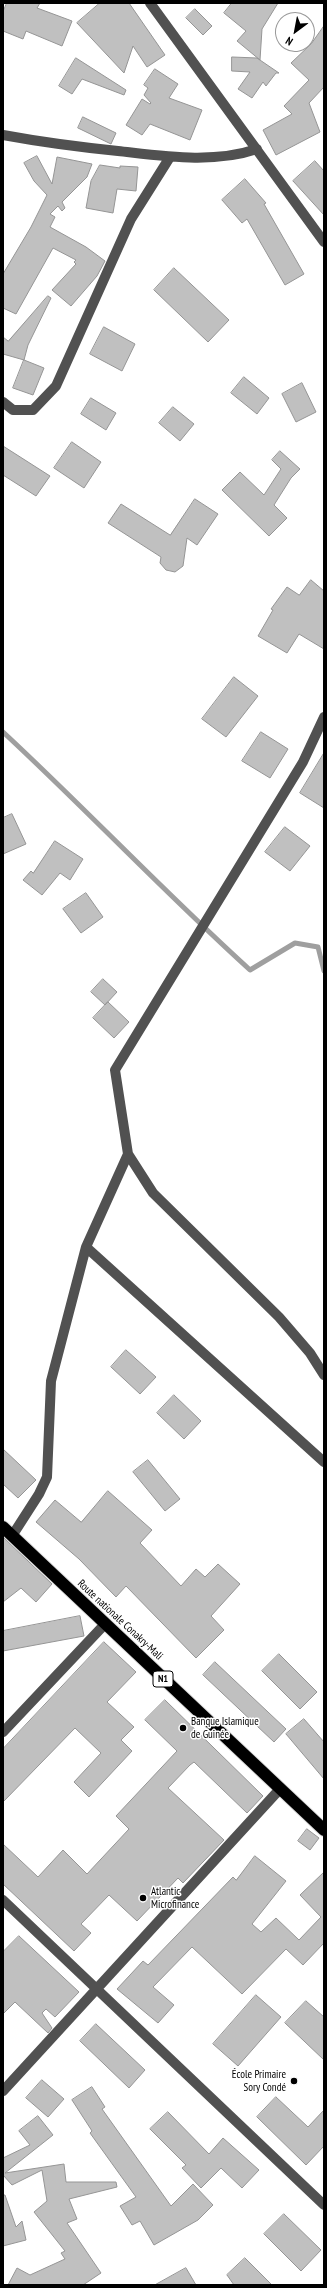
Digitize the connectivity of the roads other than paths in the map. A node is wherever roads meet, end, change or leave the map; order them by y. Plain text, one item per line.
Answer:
1 (150, 3) edge
2 (3, 135) edge
3 (257, 149) junction
4 (170, 157) junction
5 (324, 242) edge
6 (3, 402) edge
7 (324, 717) edge
8 (128, 1154) junction
9 (86, 1247) junction
10 (324, 1375) edge
11 (324, 1462) edge
12 (7, 1531) edge
13 (105, 1624) junction
14 (3, 1732) edge
15 (279, 1790) junction
16 (324, 1830) edge
17 (3, 1900) edge
18 (96, 1988) junction
19 (3, 2091) edge
20 (324, 2205) edge

1 - 3 street
2 - 4 street
3 - 4 street
3 - 5 street
4 - 6 street
7 - 8 street
8 - 9 street
8 - 10 street
9 - 11 street
9 - 12 street
12 - 13 highway, Route nationale Conakry-Mali / N1
13 - 14 street
13 - 15 highway, Route nationale Conakry-Mali / N1
15 - 16 highway, Route nationale Conakry-Mali / N1
15 - 18 street
17 - 18 street
18 - 19 street
18 - 20 street

